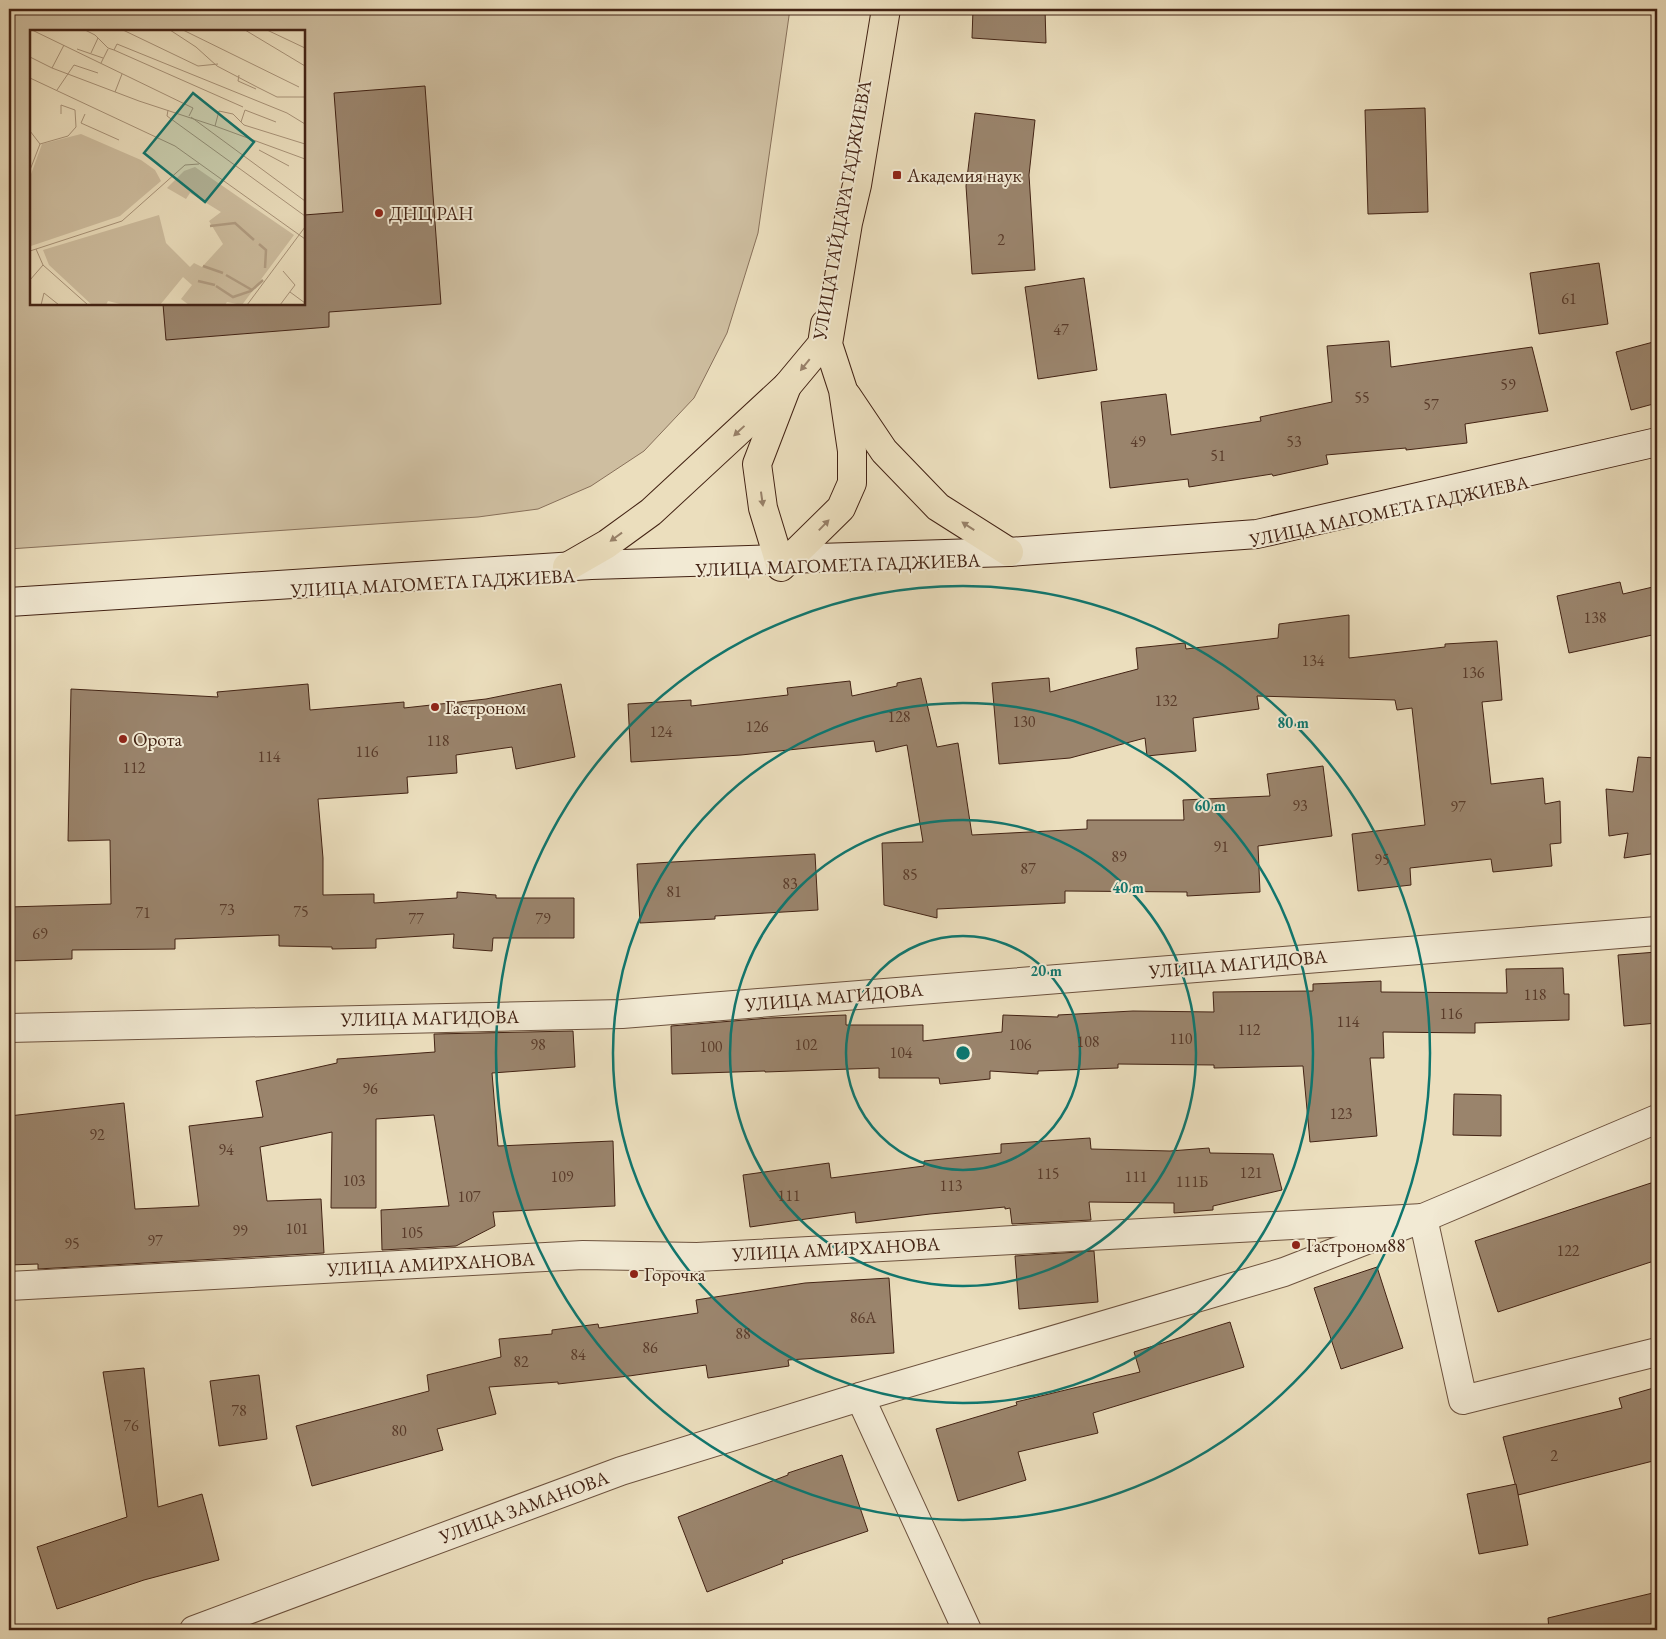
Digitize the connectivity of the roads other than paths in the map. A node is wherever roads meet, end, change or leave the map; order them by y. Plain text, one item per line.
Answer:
1 (876, 9) edge
2 (886, 9) edge
3 (788, 386) junction
4 (842, 390) junction
5 (1657, 442) edge
6 (1657, 451) edge
7 (1009, 552) junction
8 (783, 563) junction
9 (568, 567) junction
10 (9, 602) edge
11 (9, 609) edge
12 (1657, 930) edge
13 (9, 1028) edge
14 (1657, 1119) edge
15 (1423, 1218) junction
16 (9, 1286) edge
17 (1657, 1352) edge
18 (860, 1396) junction
19 (194, 1630) edge
20 (967, 1630) edge

1 -> 3 main road, УЛИЦА ГАЙДАРА ГАДЖИЕВА
2 - 4 main road, УЛИЦА ГАЙДАРА ГАДЖИЕВА
3 -> 8 main road
3 -> 9 main road, УЛИЦА ГАЙДАРА ГАДЖИЕВА
7 -> 4 main road
8 -> 4 main road
5 - 7 street, УЛИЦА МАГОМЕТА ГАДЖИЕВА
6 - 8 street, УЛИЦА МАГОМЕТА ГАДЖИЕВА
7 - 8 street, УЛИЦА МАГОМЕТА ГАДЖИЕВА
8 - 9 street, УЛИЦА МАГОМЕТА ГАДЖИЕВА
8 - 11 street, УЛИЦА МАГОМЕТА ГАДЖИЕВА
9 - 10 street, УЛИЦА МАГОМЕТА ГАДЖИЕВА
12 - 13 street, УЛИЦА МАГИДОВА
14 - 15 street
15 - 16 street, УЛИЦА АМИРХАНОВА
15 - 17 street
15 - 18 street, УЛИЦА ЗАМАНОВА
18 - 19 street, УЛИЦА ЗАМАНОВА
18 - 20 street

